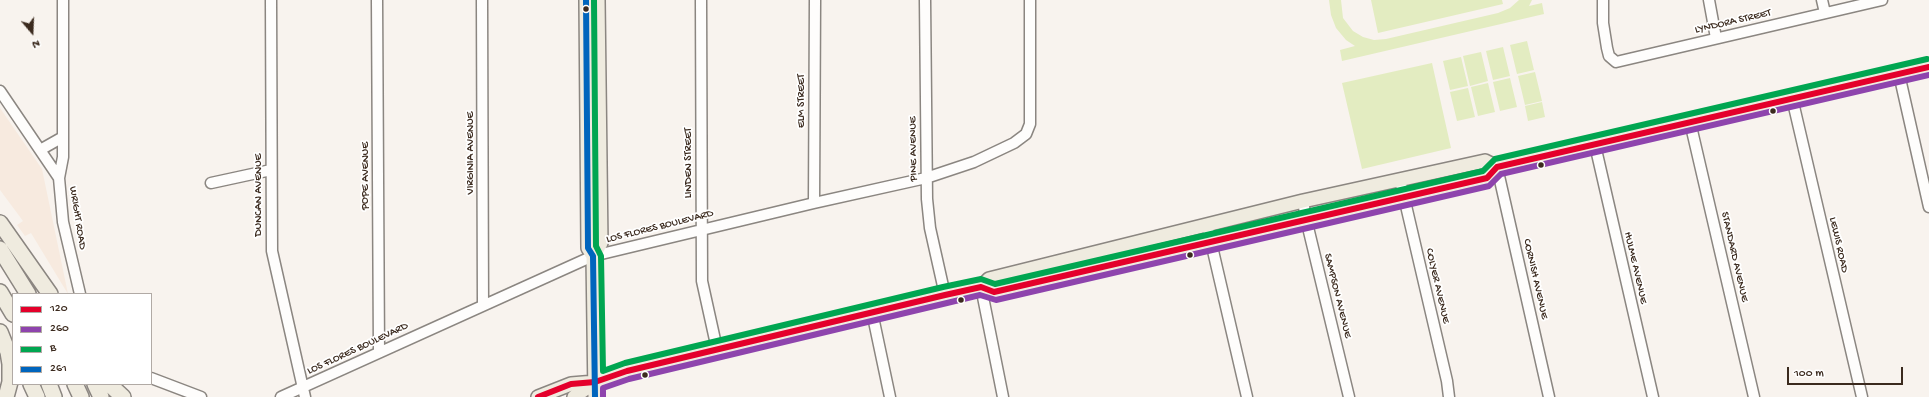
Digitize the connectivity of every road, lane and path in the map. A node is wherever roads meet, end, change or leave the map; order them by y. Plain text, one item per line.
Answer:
1 (63, 0) edge
2 (271, 0) edge
3 (377, 0) edge
4 (482, 0) edge
5 (586, 0) edge
6 (598, 0) edge
7 (701, 0) edge
8 (814, 0) edge
9 (925, 0) edge
10 (1030, 0) edge
11 (1603, 0) edge
12 (1709, 0) edge
13 (1822, 0) edge
14 (1882, 0) edge
15 (1825, 13) junction
16 (1716, 38) junction
17 (1929, 66) edge
18 (1899, 74) junction
19 (0, 90) edge
20 (1792, 98) junction
21 (1690, 122) junction
22 (63, 137) junction
23 (1594, 145) junction
24 (40, 150) junction
25 (1497, 167) junction
26 (271, 170) junction
27 (59, 178) junction
28 (926, 178) junction
29 (1400, 180) junction
30 (211, 183) dead end
31 (1404, 197) junction
32 (1303, 201) junction
33 (814, 203) junction
34 (1929, 207) edge
35 (1306, 220) junction
36 (0, 223) edge
37 (1207, 225) junction
38 (701, 229) junction
39 (1211, 241) junction
40 (0, 249) edge
41 (593, 256) junction
42 (981, 287) junction
43 (0, 292) edge
44 (27, 293) edge
45 (49, 293) edge
46 (80, 293) edge
47 (945, 295) junction
48 (484, 306) junction
49 (12, 312) edge
50 (872, 312) junction
51 (0, 324) edge
52 (0, 332) edge
53 (12, 345) edge
54 (717, 349) junction
55 (379, 352) junction
56 (152, 378) edge
57 (595, 382) junction
58 (31, 385) edge
59 (49, 385) edge
60 (75, 385) edge
61 (95, 385) edge
62 (110, 385) edge
63 (304, 392) edge
64 (6, 397) edge
65 (37, 397) edge
66 (54, 397) edge
67 (81, 397) edge
68 (101, 397) edge
69 (122, 397) edge
70 (201, 397) edge
71 (281, 397) edge
72 (538, 397) edge
73 (574, 397) edge
74 (595, 397) edge
75 (890, 397) edge
76 (1003, 397) edge
77 (1247, 397) edge
78 (1349, 397) edge
79 (1449, 397) edge
80 (1549, 397) edge
81 (1653, 397) edge
82 (1754, 397) edge
83 (1862, 397) edge

1 - 22 street
2 - 26 street, DUNCAN AVENUE
3 - 55 street, POPE AVENUE
4 - 48 street, VIRGINIA AVENUE
5 - 41 main road
6 - 41 main road
7 - 38 street, LINDEN STREET
8 - 33 street, ELM STREET
9 - 28 street, PINE AVENUE
10 - 28 street, LOS FLORES BOULEVARD
11 - 16 street, LYNDORA STREET
12 - 16 street
13 - 15 street
14 - 15 street, LYNDORA STREET
15 - 16 street, LYNDORA STREET
17 - 18 main road
18 - 20 main road
18 - 34 street
19 - 24 street, WRIGHT ROAD
20 - 21 main road
20 - 83 street, LEWIS ROAD
21 - 23 main road
21 - 82 street, STANDARD AVENUE
22 - 24 street
22 - 27 street
23 - 25 main road
23 - 81 street, HULME AVENUE
24 - 27 street, WRIGHT ROAD
25 - 29 main road
25 - 31 main road
25 - 80 street, CORNISH AVENUE
26 - 30 street
26 - 63 street, DUNCAN AVENUE
27 - 46 street, WRIGHT ROAD
28 - 33 street, LOS FLORES BOULEVARD
28 - 47 street, PINE AVENUE
29 - 31 street, COLYER AVENUE
29 - 32 main road
31 - 35 main road
31 - 79 street, COLYER AVENUE
32 - 35 street, SAMPSON AVENUE
32 - 37 main road
33 - 38 street, LOS FLORES BOULEVARD
35 - 39 main road
35 - 78 street, SAMPSON AVENUE
36 - 45 highway
37 - 39 street
37 - 42 main road
38 - 41 street, LOS FLORES BOULEVARD
38 - 54 street, LINDEN STREET
39 - 42 main road
39 - 77 street
40 - 44 highway
41 - 48 street, LOS FLORES BOULEVARD
41 - 57 main road
42 - 47 main road
42 - 76 street
43 - 49 highway
47 - 50 main road
48 - 55 street, LOS FLORES BOULEVARD
50 - 54 main road
50 - 75 street
51 - 53 highway
52 - 64 highway
54 - 57 main road
55 - 63 street, LOS FLORES BOULEVARD
56 - 70 street
57 - 72 main road
57 - 73 main road
57 - 74 main road
58 - 65 highway
59 - 66 highway
60 - 67 highway
61 - 68 highway
62 - 69 highway
63 - 71 street

